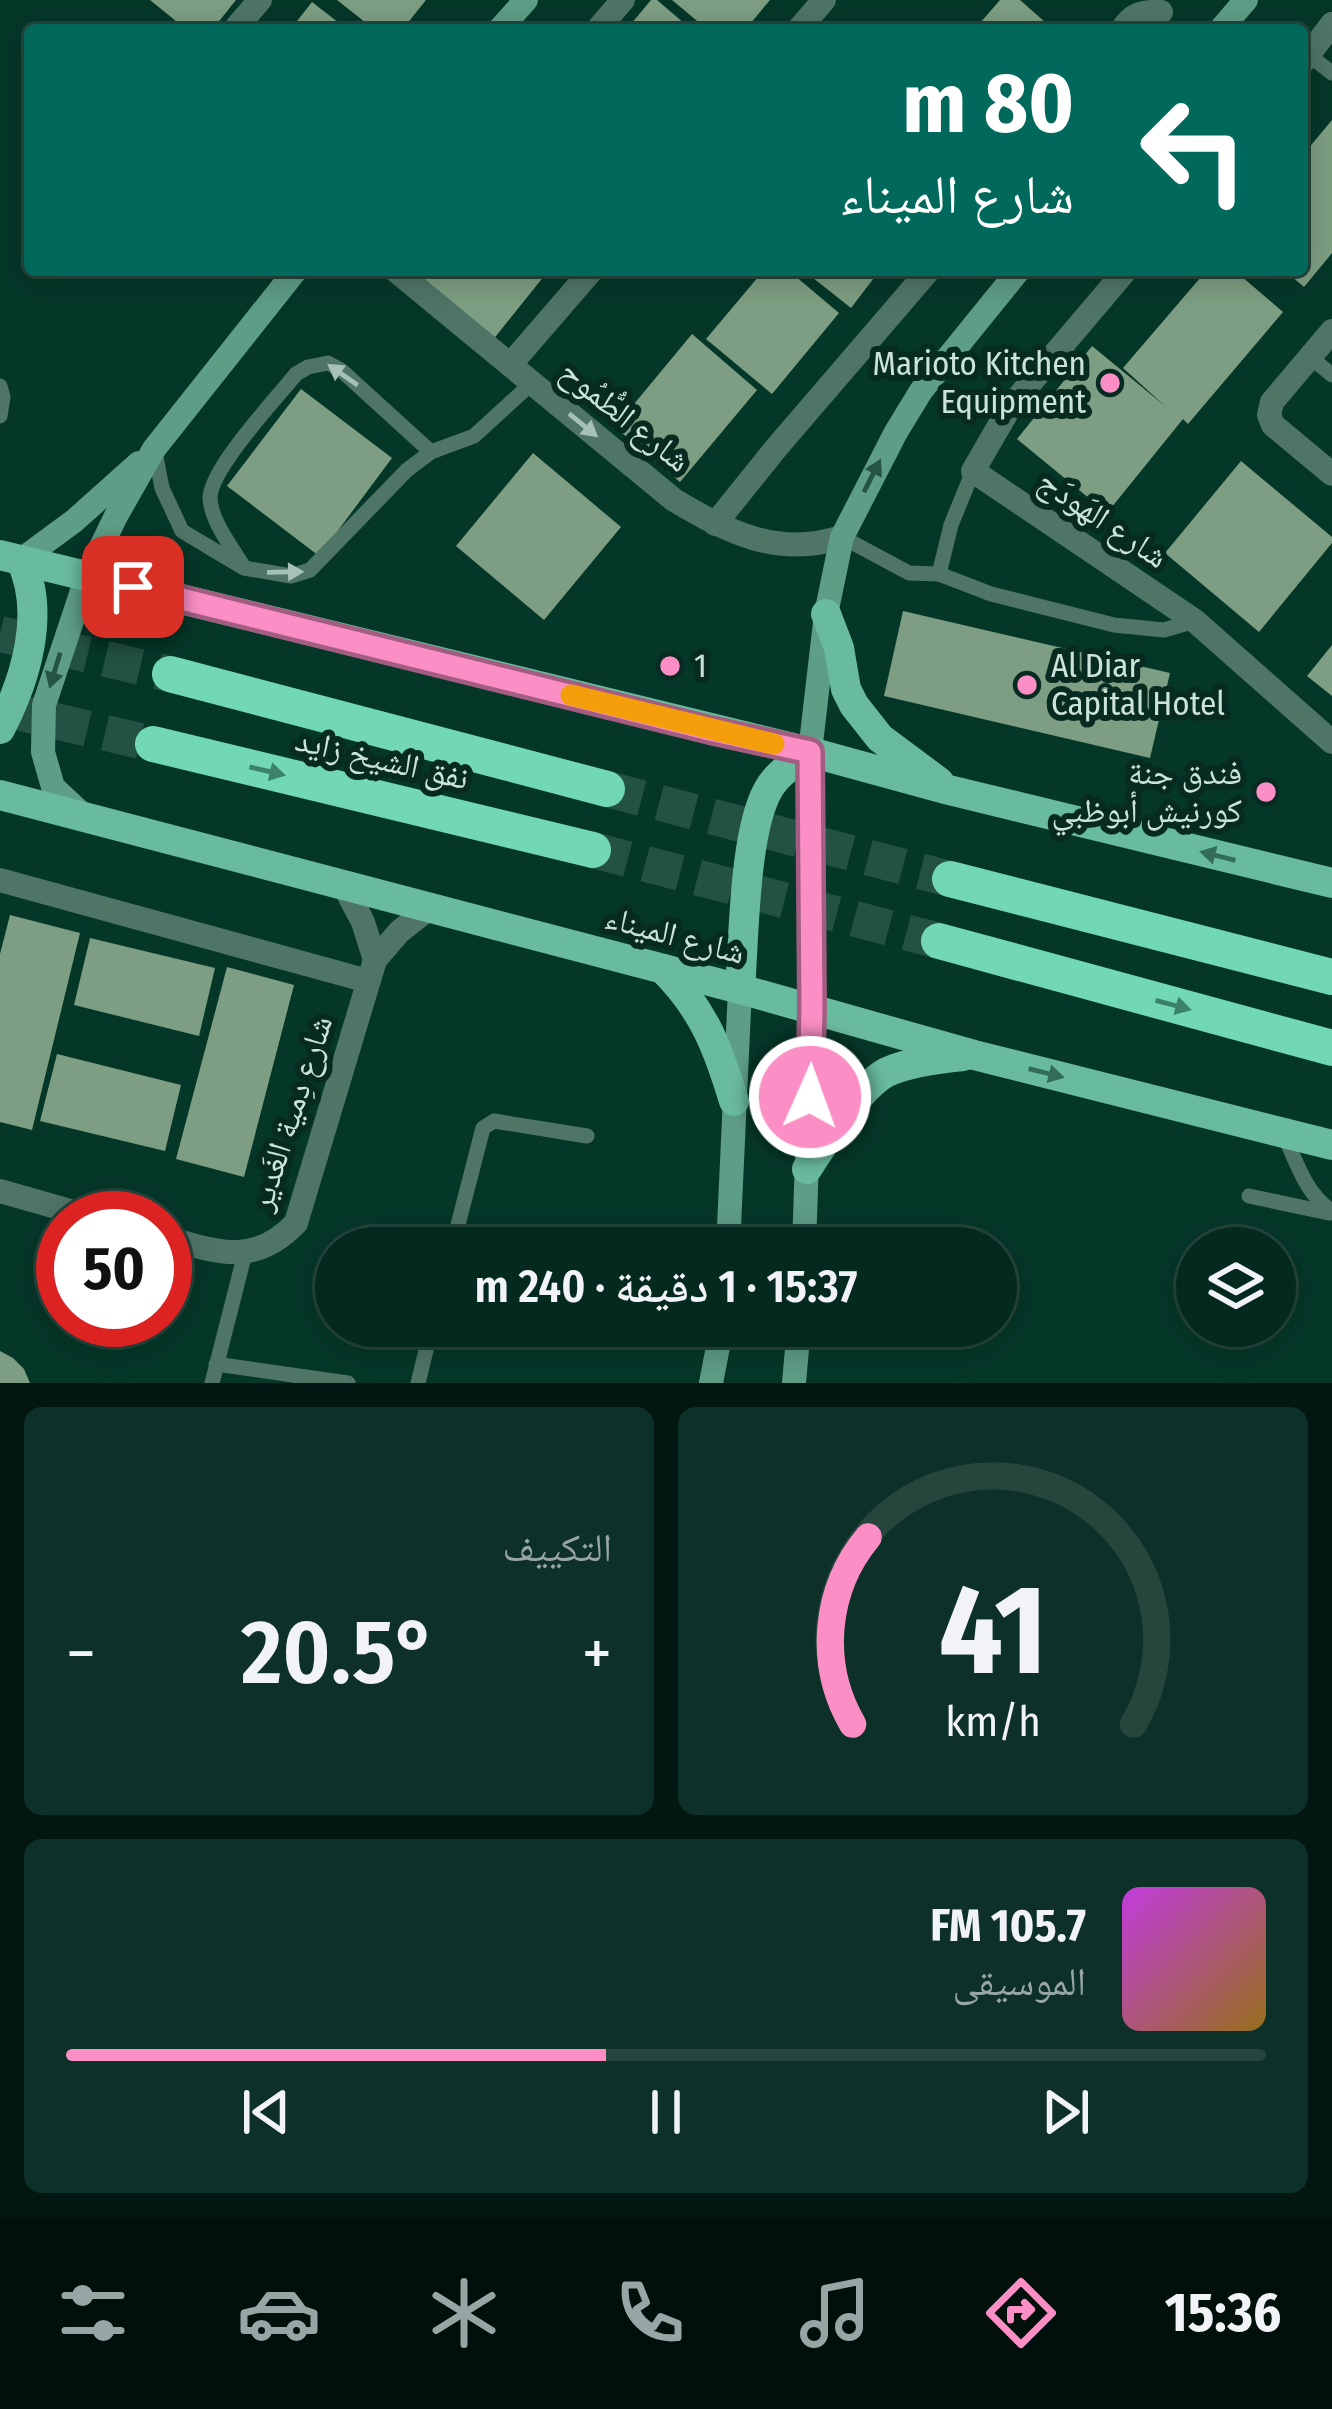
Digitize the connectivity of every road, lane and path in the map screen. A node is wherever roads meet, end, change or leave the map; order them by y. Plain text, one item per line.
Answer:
1 (260, 0) edge
2 (526, 0) edge
3 (623, 0) edge
4 (824, 0) edge
5 (1246, 0) edge
6 (1160, 14) edge
7 (1123, 18) edge
8 (239, 24) edge
9 (504, 24) edge
10 (602, 24) edge
11 (803, 24) edge
12 (1225, 24) edge
13 (1332, 24) edge
14 (1308, 55) edge
15 (291, 276) edge
16 (403, 276) edge
17 (587, 276) edge
18 (924, 276) edge
19 (1014, 276) edge
20 (1121, 276) edge
21 (1332, 331) edge
22 (1310, 357) junction
23 (510, 365) junction
24 (1332, 375) edge
25 (532, 383) junction
26 (0, 386) edge
27 (0, 416) edge
28 (154, 449) junction
29 (431, 452) junction
30 (973, 471) junction
31 (1332, 474) edge
32 (716, 524) junction
33 (842, 537) junction
34 (10, 558) edge
35 (244, 568) junction
36 (939, 574) junction
37 (87, 576) junction
38 (826, 614) junction
39 (1195, 621) junction
40 (170, 674) tunnel mouth
41 (0, 729) edge
42 (1332, 742) edge
43 (153, 744) tunnel mouth
44 (810, 752) junction
45 (607, 789) tunnel mouth
46 (949, 790) junction
47 (0, 795) edge
48 (86, 817) junction
49 (593, 850) tunnel mouth
50 (950, 879) tunnel mouth
51 (0, 880) edge
52 (1332, 884) edge
53 (344, 886) junction
54 (428, 909) junction
55 (939, 941) tunnel mouth
56 (663, 969) junction
57 (371, 971) junction
58 (1332, 976) edge
59 (740, 989) junction
60 (812, 1009) junction
61 (1332, 1048) edge
62 (974, 1055) junction
63 (734, 1101) junction
64 (1282, 1132) junction
65 (587, 1136) dead end
66 (1332, 1145) edge
67 (807, 1168) junction
68 (0, 1191) edge
69 (1249, 1196) dead end
70 (36, 1201) edge
71 (1332, 1212) edge
72 (457, 1227) edge
73 (729, 1227) edge
74 (805, 1227) edge
75 (192, 1245) edge
76 (245, 1252) junction
77 (427, 1347) edge
78 (718, 1347) edge
79 (797, 1347) edge
80 (216, 1364) junction
81 (212, 1383) edge
82 (349, 1383) edge
83 (418, 1383) edge
84 (711, 1383) edge
85 (794, 1383) edge

1 - 8 street
2 - 9 main road
3 - 10 street
4 - 11 street
5 - 12 main road
6 - 7 street
13 - 14 street
15 - 28 main road
16 - 23 street, شارع الطُّمُوح
17 - 23 street
18 - 32 street
33 -> 19 main road
20 - 30 street
21 - 22 street
22 - 24 lane
22 - 31 street
23 - 25 street, شارع الطُّمُوح
25 - 29 lane
25 -> 32 street, شارع الطُّمُوح
26 - 27 lane
28 - 34 main road
28 - 35 lane
28 - 37 main road
35 -> 29 lane
29 -> 35 lane
30 - 36 lane
30 - 39 street, شارع الهَودَج
32 - 33 street, شارع الطُّمُوح
33 - 36 lane
33 - 38 main road
34 - 37 main road
34 - 41 main road
36 - 39 lane
37 - 44 main road
37 -> 48 main road
38 - 44 main road
38 - 46 main road
39 - 42 street, شارع الهَودَج
40 - 45 highway, نفق الشيخ زايد
43 -> 49 highway, نفق الشيخ زايد
44 - 46 main road
44 - 59 main road
44 - 60 main road
52 -> 46 main road
47 - 48 main road, شارع الميناء
48 - 53 main road, شارع الميناء
50 - 58 highway
51 - 57 street
53 - 54 main road, شارع الميناء
53 - 57 street
54 - 56 main road, شارع الميناء
54 - 57 street, شارع دِمية الغَدير
55 -> 61 highway
56 - 59 main road, شارع الميناء
56 - 63 main road
57 - 76 street, شارع دِمية الغَدير
59 - 60 main road, شارع الميناء
59 - 63 main road
60 - 62 main road, شارع الميناء
60 - 67 main road
62 -> 64 main road, شارع الميناء
62 - 67 main road
63 - 73 main road
64 - 66 main road, شارع الميناء
64 - 71 lane
65 - 72 lane
67 - 74 main road
68 - 70 street
69 - 71 lane
75 - 76 street, شارع دِمية الغَدير
76 - 80 lane
77 - 83 lane
78 - 84 main road
79 - 85 main road
80 - 81 lane
80 - 82 lane

